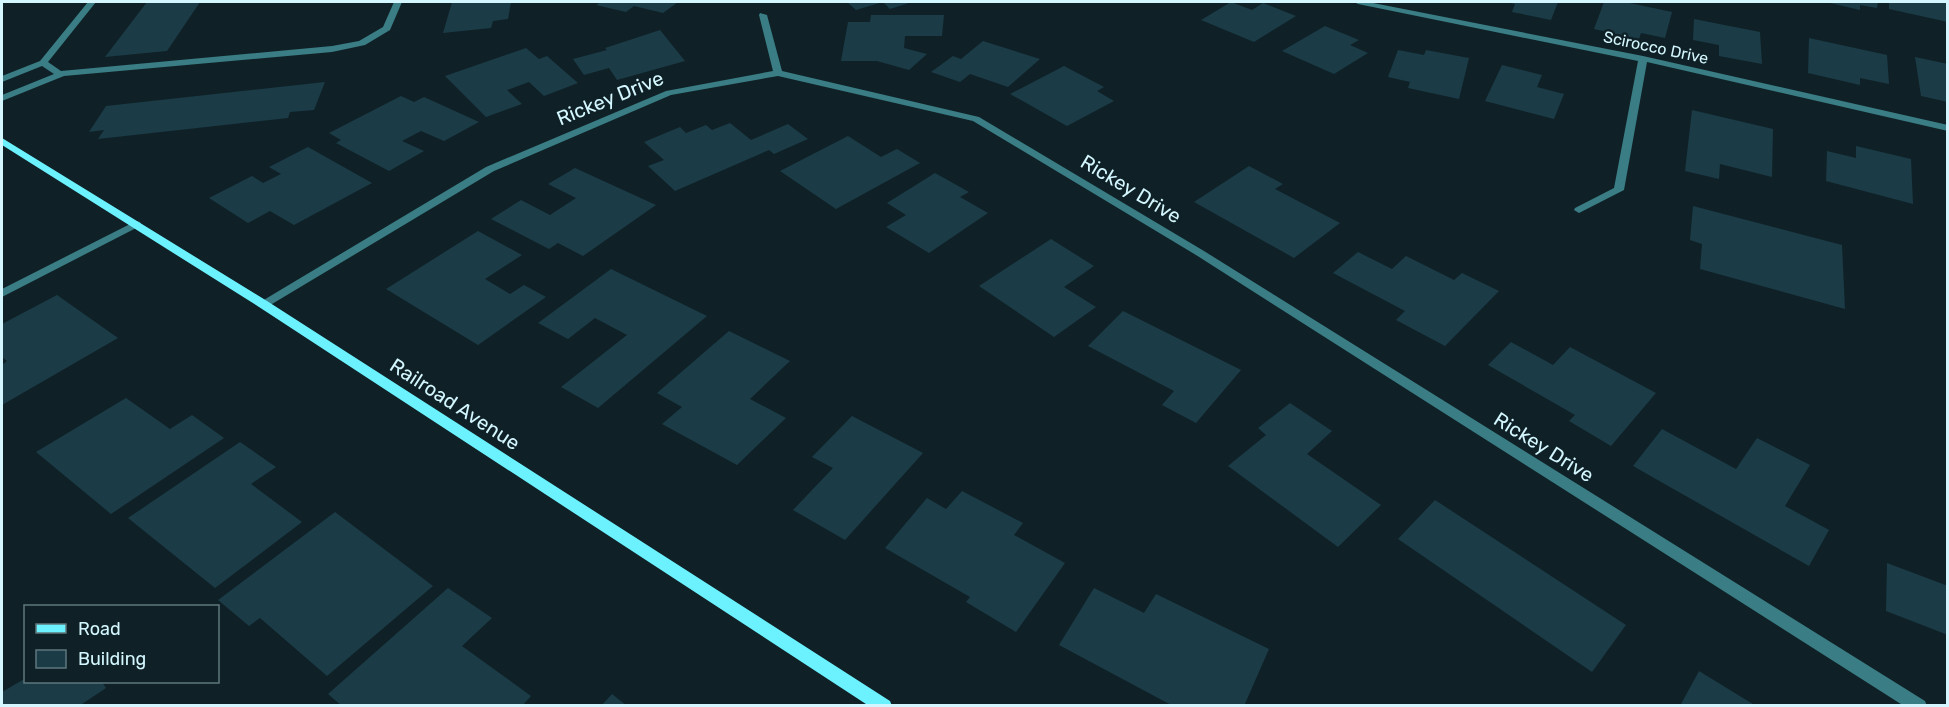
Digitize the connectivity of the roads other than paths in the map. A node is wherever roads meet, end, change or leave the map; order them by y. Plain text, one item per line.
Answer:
1 (92, 2) edge
2 (398, 2) edge
3 (1358, 2) edge
4 (764, 15) dead end
5 (1642, 59) junction
6 (43, 63) junction
7 (778, 73) junction
8 (62, 74) junction
9 (2, 79) edge
10 (2, 98) edge
11 (1947, 128) edge
12 (2, 141) edge
13 (1579, 210) dead end
14 (136, 224) junction
15 (2, 293) edge
16 (263, 304) junction
17 (884, 705) edge
18 (1919, 705) edge

1 - 6 street
2 - 8 street
3 - 5 street, Scirocco Drive
4 - 7 street
5 - 11 street, Scirocco Drive
5 - 13 street
6 - 8 street
6 - 9 street
7 - 16 street, Rickey Drive
7 - 18 street, Rickey Drive
8 - 10 street
12 - 14 street, Railroad Avenue
14 - 15 street
14 - 16 street, Railroad Avenue
16 - 17 street, Railroad Avenue

